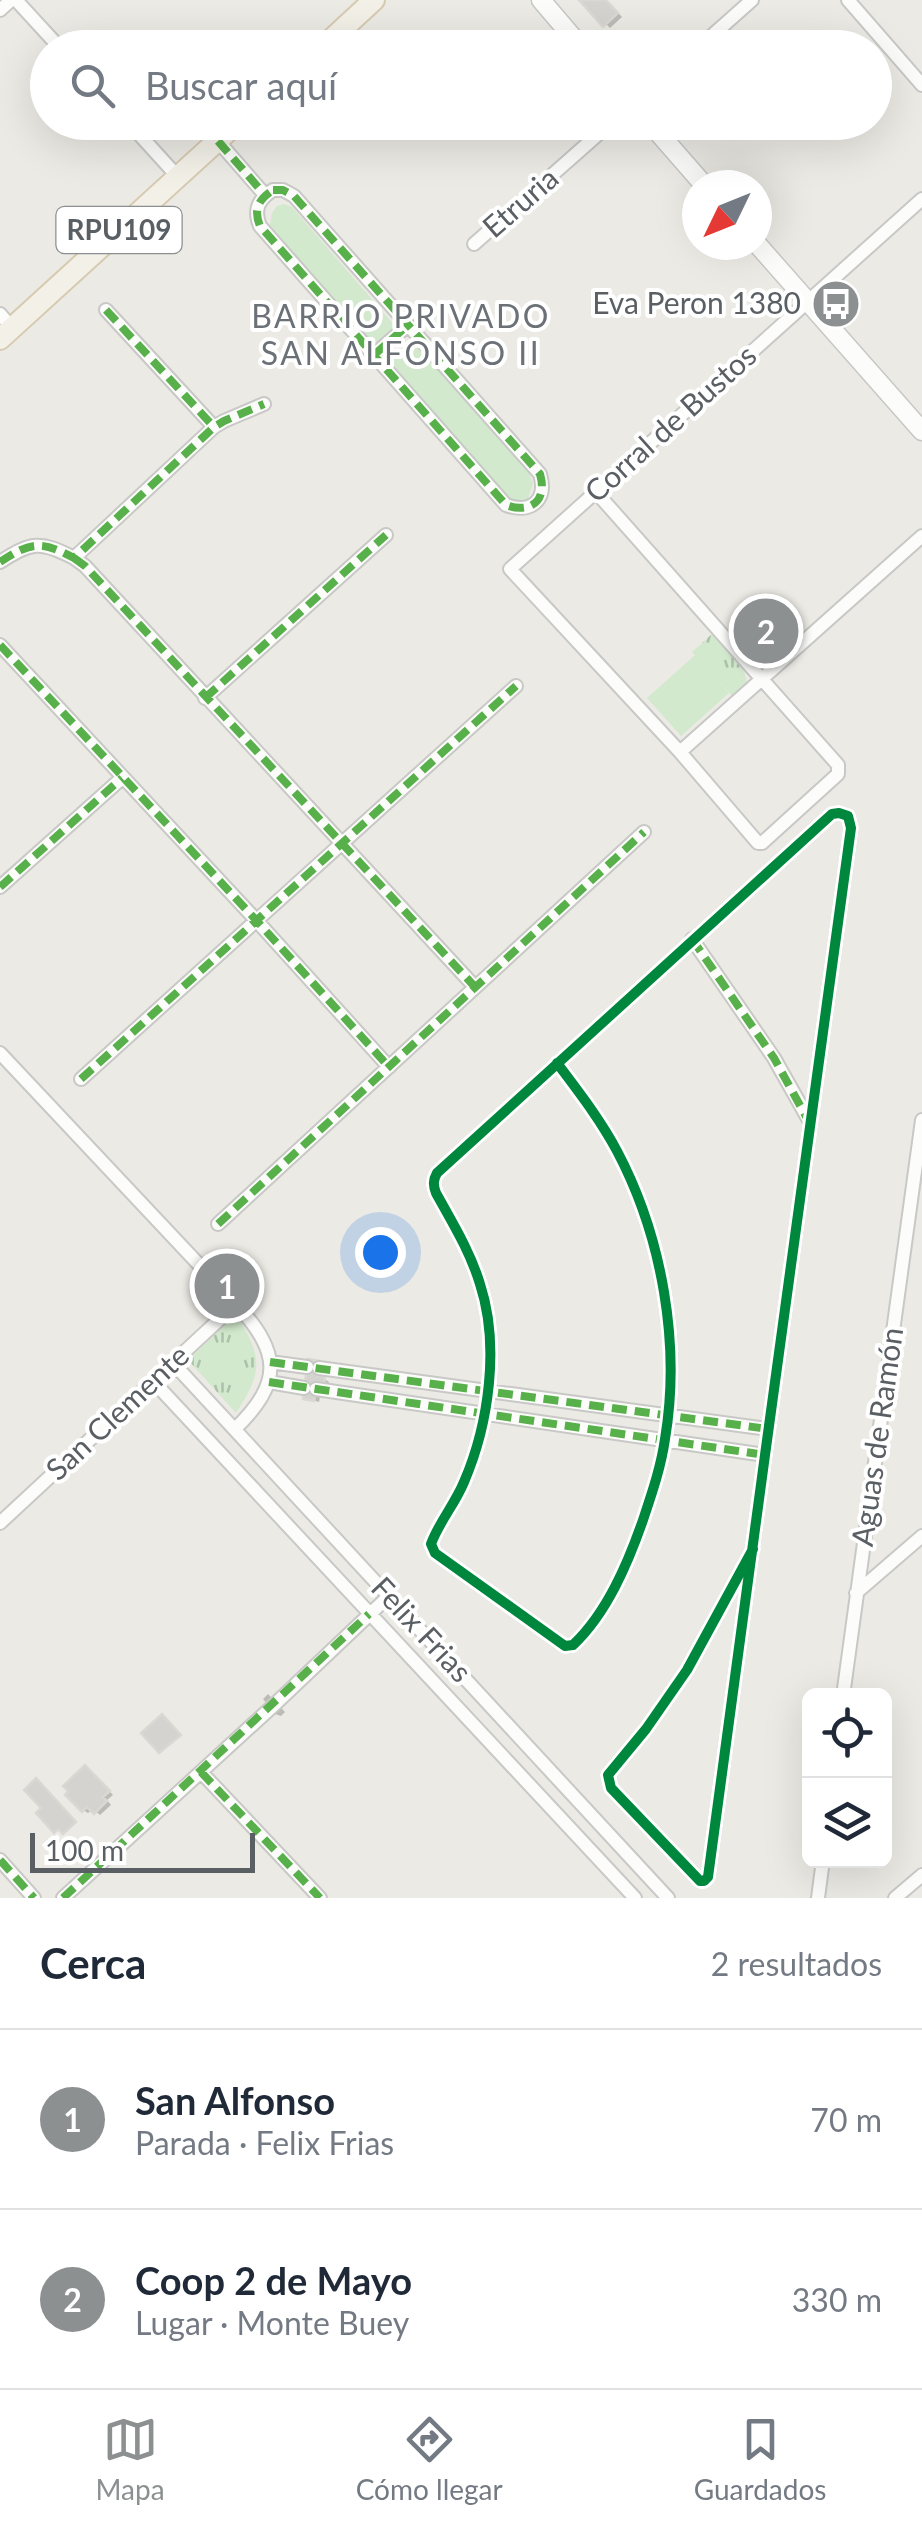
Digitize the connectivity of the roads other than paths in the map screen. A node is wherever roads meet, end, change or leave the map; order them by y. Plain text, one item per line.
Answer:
1 (14, 0) edge
2 (374, 0) edge
3 (540, 0) edge
4 (752, 0) edge
5 (848, 0) edge
6 (0, 10) edge
7 (43, 30) edge
8 (342, 30) edge
9 (566, 30) edge
10 (718, 30) edge
11 (874, 30) edge
12 (892, 51) edge
13 (922, 85) edge
14 (144, 140) edge
15 (592, 140) edge
16 (664, 140) edge
17 (218, 141) joint
18 (691, 170) edge
19 (178, 177) junction
20 (265, 196) junction
21 (922, 199) edge
22 (474, 244) dead end
23 (771, 260) edge
24 (807, 301) junction
25 (106, 310) dead end
26 (408, 325) junction
27 (4, 327) edge
28 (374, 355) junction
29 (264, 404) dead end
30 (214, 428) junction
31 (922, 431) edge
32 (596, 492) junction
33 (386, 535) dead end
34 (922, 536) edge
35 (74, 558) junction
36 (0, 563) edge
37 (0, 645) edge
38 (762, 679) junction
39 (516, 686) dead end
40 (205, 698) junction
41 (680, 752) junction
42 (122, 778) junction
43 (644, 832) dead end
44 (340, 843) junction
45 (0, 886) edge
46 (256, 920) junction
47 (692, 939) junction
48 (475, 987) junction
49 (0, 1053) edge
50 (557, 1063) junction
51 (388, 1068) junction
52 (81, 1079) dead end
53 (810, 1123) junction
54 (922, 1125) edge
55 (218, 1224) dead end
56 (236, 1304) junction
57 (270, 1362) junction
58 (173, 1363) junction
59 (154, 1380) junction
60 (269, 1382) junction
61 (488, 1392) junction
62 (486, 1414) junction
63 (668, 1415) junction
64 (235, 1429) junction
65 (768, 1430) junction
66 (665, 1440) junction
67 (764, 1455) junction
68 (0, 1523) edge
69 (922, 1536) edge
70 (753, 1549) junction
71 (856, 1594) junction
72 (389, 1596) junction
73 (370, 1614) junction
74 (844, 1688) edge
75 (201, 1772) junction
76 (0, 1860) edge
77 (821, 1868) edge
78 (922, 1875) edge
79 (34, 1898) edge
80 (63, 1898) edge
81 (320, 1898) edge
82 (634, 1898) edge
83 (668, 1898) edge
84 (818, 1898) edge
85 (896, 1898) edge

1 - 6 street
1 - 7 street
2 - 8 main road
3 - 9 main road
4 - 10 street
5 - 11 street
12 - 13 street
14 - 19 street
15 - 22 street, Etruria
16 - 18 main road
17 - 19 main road, RPU109
17 - 20 street
19 - 27 main road, RPU109
20 - 26 street
20 - 28 street
21 - 24 street, Corral de Bustos
23 - 24 main road
24 - 31 main road
24 - 32 street, Corral de Bustos
25 - 30 street
26 - 28 street
26 - 28 street
29 - 30 street
30 - 35 street
32 - 38 street
32 - 41 street, Corral de Bustos
33 - 40 street
34 - 38 street
35 - 36 street
35 - 40 street
37 - 42 street
38 - 41 street
38 - 41 street
39 - 44 street
40 - 44 street
42 - 45 street
42 - 46 street
43 - 48 street
44 - 46 street
44 - 48 street
46 - 51 street
46 - 52 street
47 - 50 street
47 - 53 street
47 - 53 street
48 - 51 street
49 - 56 street
50 - 61 street
50 - 63 street
51 - 55 street
53 - 65 street
54 - 71 street, Aguas de Ramón
56 - 57 street
56 - 58 street, San Clemente
57 - 60 street
57 - 61 street
58 - 59 street, San Clemente
58 - 64 street, Felix Frias
59 - 68 street, San Clemente
59 - 73 street, Felix Frias
60 - 62 street
60 - 64 street
61 - 62 street
61 - 63 street
62 - 66 street
62 - 66 street
63 - 65 street
63 - 66 street
64 - 72 street, Felix Frias
65 - 67 street
66 - 67 street
67 - 70 street
69 - 71 street
70 - 70 street
71 - 74 street, Aguas de Ramón
72 - 73 street
72 - 83 street, Felix Frias
73 - 75 street
73 - 82 street, Felix Frias
75 - 80 street
75 - 81 street
76 - 79 street
77 - 84 street
78 - 85 street

